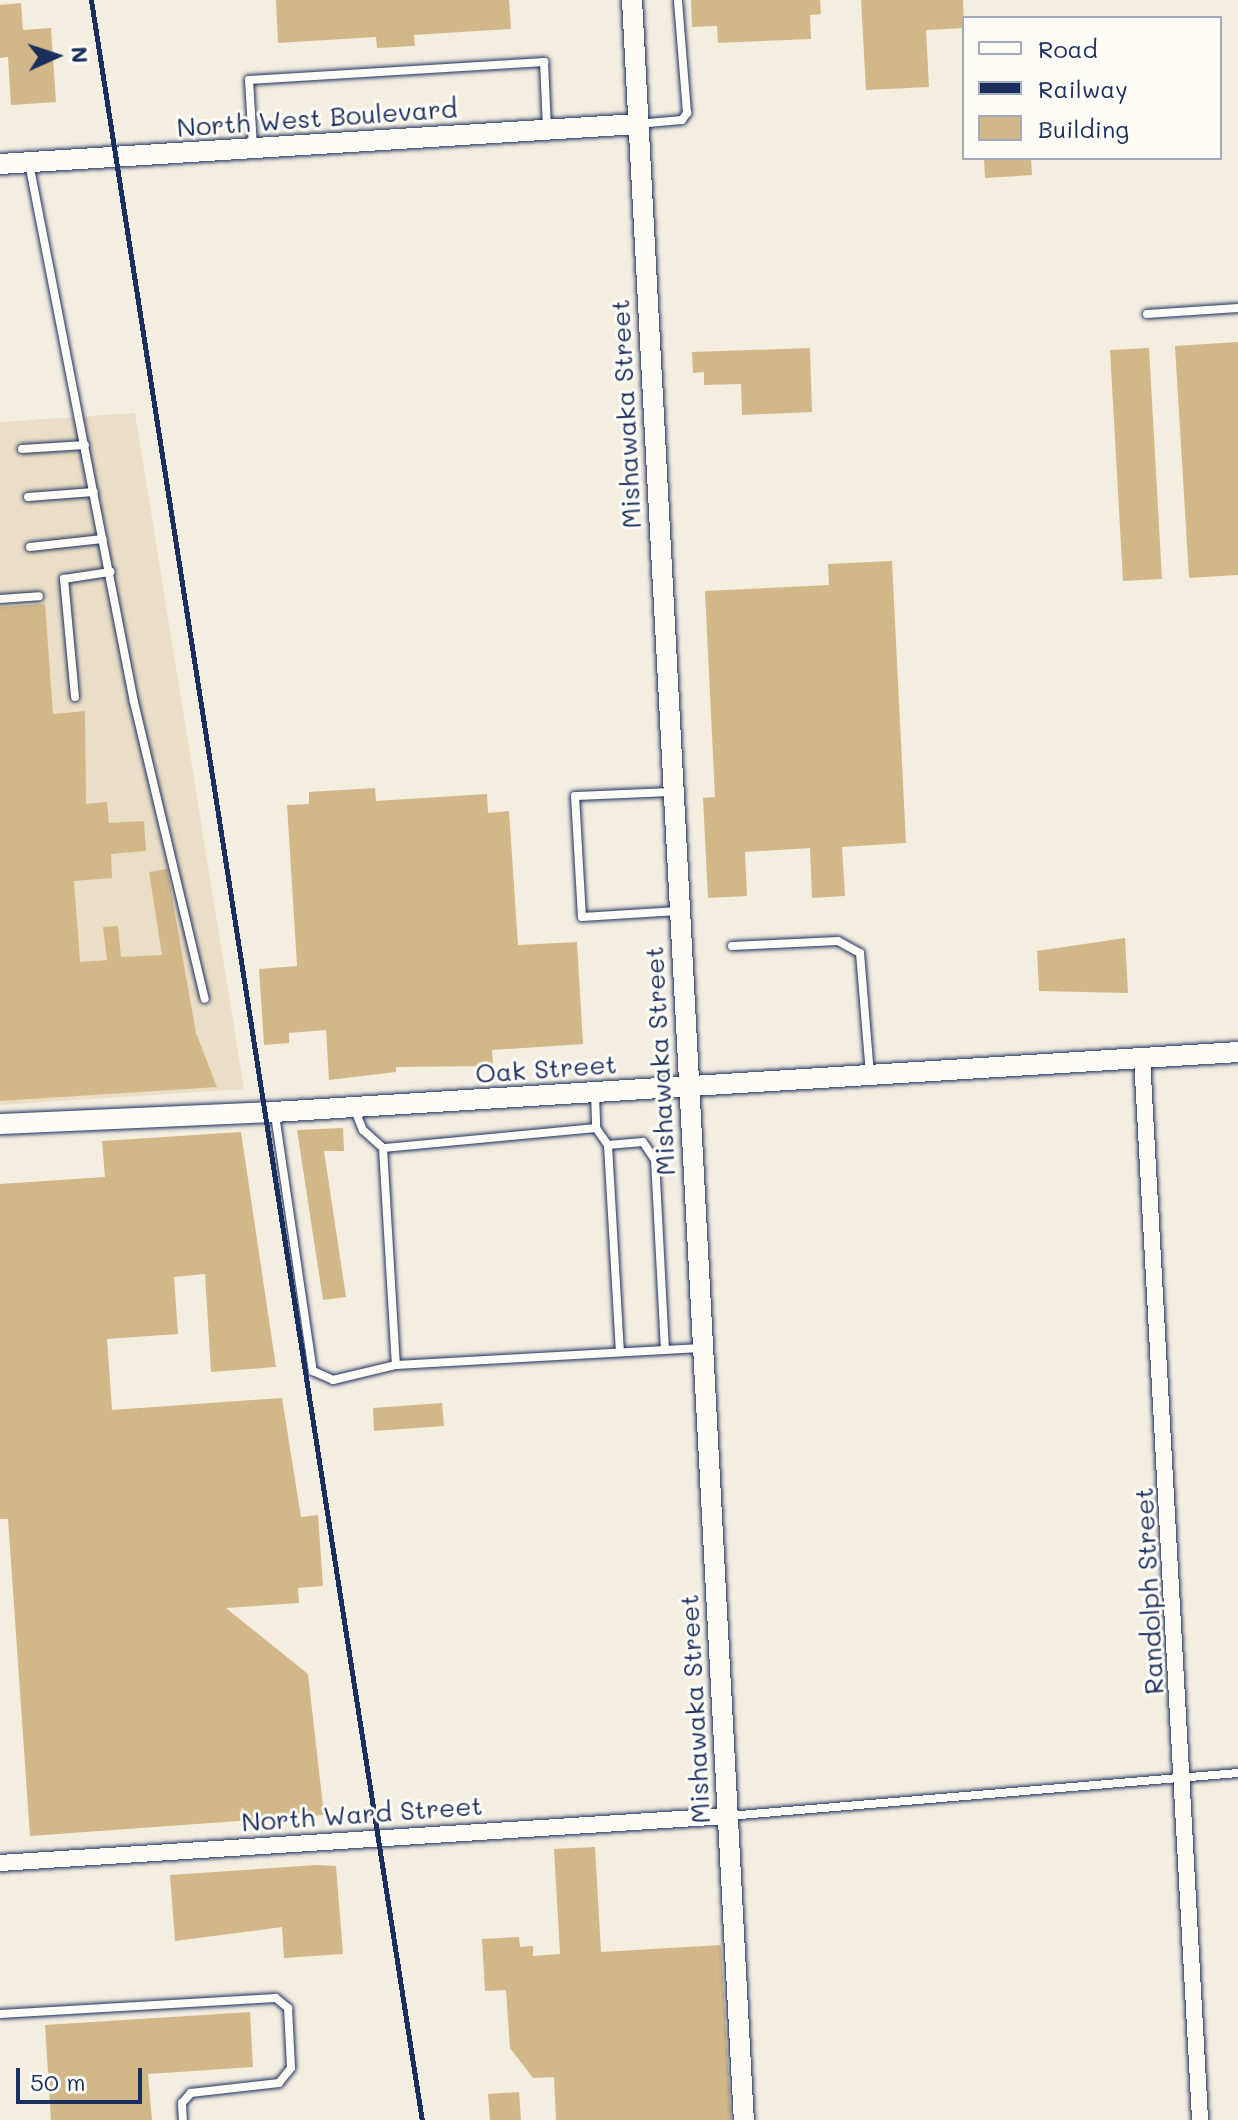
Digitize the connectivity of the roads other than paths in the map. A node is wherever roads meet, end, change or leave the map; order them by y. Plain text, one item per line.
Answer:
1 (632, 0) edge
2 (678, 0) edge
3 (637, 124) junction
4 (547, 129) junction
5 (253, 148) junction
6 (29, 162) junction
7 (0, 164) edge
8 (1238, 308) edge
9 (1147, 314) dead end
10 (85, 445) junction
11 (22, 449) dead end
12 (94, 492) junction
13 (28, 497) dead end
14 (103, 539) junction
15 (30, 547) dead end
16 (110, 572) junction
17 (39, 596) dead end
18 (0, 599) edge
19 (75, 697) dead end
20 (672, 792) junction
21 (678, 911) junction
22 (732, 946) dead end
23 (205, 999) dead end
24 (1238, 1052) edge
25 (1142, 1058) junction
26 (870, 1075) junction
27 (687, 1086) junction
28 (595, 1092) junction
29 (354, 1107) junction
30 (274, 1112) junction
31 (0, 1124) edge
32 (596, 1128) junction
33 (608, 1145) junction
34 (383, 1148) junction
35 (701, 1348) junction
36 (665, 1349) junction
37 (620, 1352) junction
38 (396, 1365) junction
39 (1238, 1773) edge
40 (1183, 1776) junction
41 (727, 1816) junction
42 (0, 1863) edge
43 (0, 2014) edge
44 (183, 2120) edge
45 (744, 2120) edge
46 (1200, 2120) edge

1 - 3 street, Mishawaka Street
2 - 3 lane
3 - 4 street, North West Boulevard
3 - 20 street, Mishawaka Street
4 - 5 street, North West Boulevard
4 - 5 lane
5 - 6 street, North West Boulevard
6 - 7 street, North West Boulevard
6 - 10 lane
8 - 9 lane
10 - 11 lane
10 - 12 lane
12 - 13 lane
12 - 14 lane
14 - 15 lane
14 - 16 lane
16 - 19 lane
16 - 23 lane
17 - 18 lane
20 - 21 street, Mishawaka Street
20 - 21 lane
21 - 27 street, Mishawaka Street
22 - 26 lane
24 - 25 street, Oak Street
25 - 26 street, Oak Street
25 - 40 street, Randolph Street
26 - 27 street, Oak Street
27 - 28 street, Oak Street
27 - 35 street, Mishawaka Street
28 - 29 street, Oak Street
28 - 32 lane
29 - 30 street, Oak Street
29 - 34 lane
30 - 31 street, Oak Street
30 - 38 lane
32 - 33 lane
32 - 34 lane
33 - 36 lane
33 - 37 lane
34 - 38 lane
35 - 36 lane
35 - 41 street, Mishawaka Street
36 - 37 lane
37 - 38 lane
39 - 40 lane
40 - 41 lane
40 - 46 street, Randolph Street
41 - 42 street, North Ward Street
41 - 45 street, Mishawaka Street
43 - 44 lane

